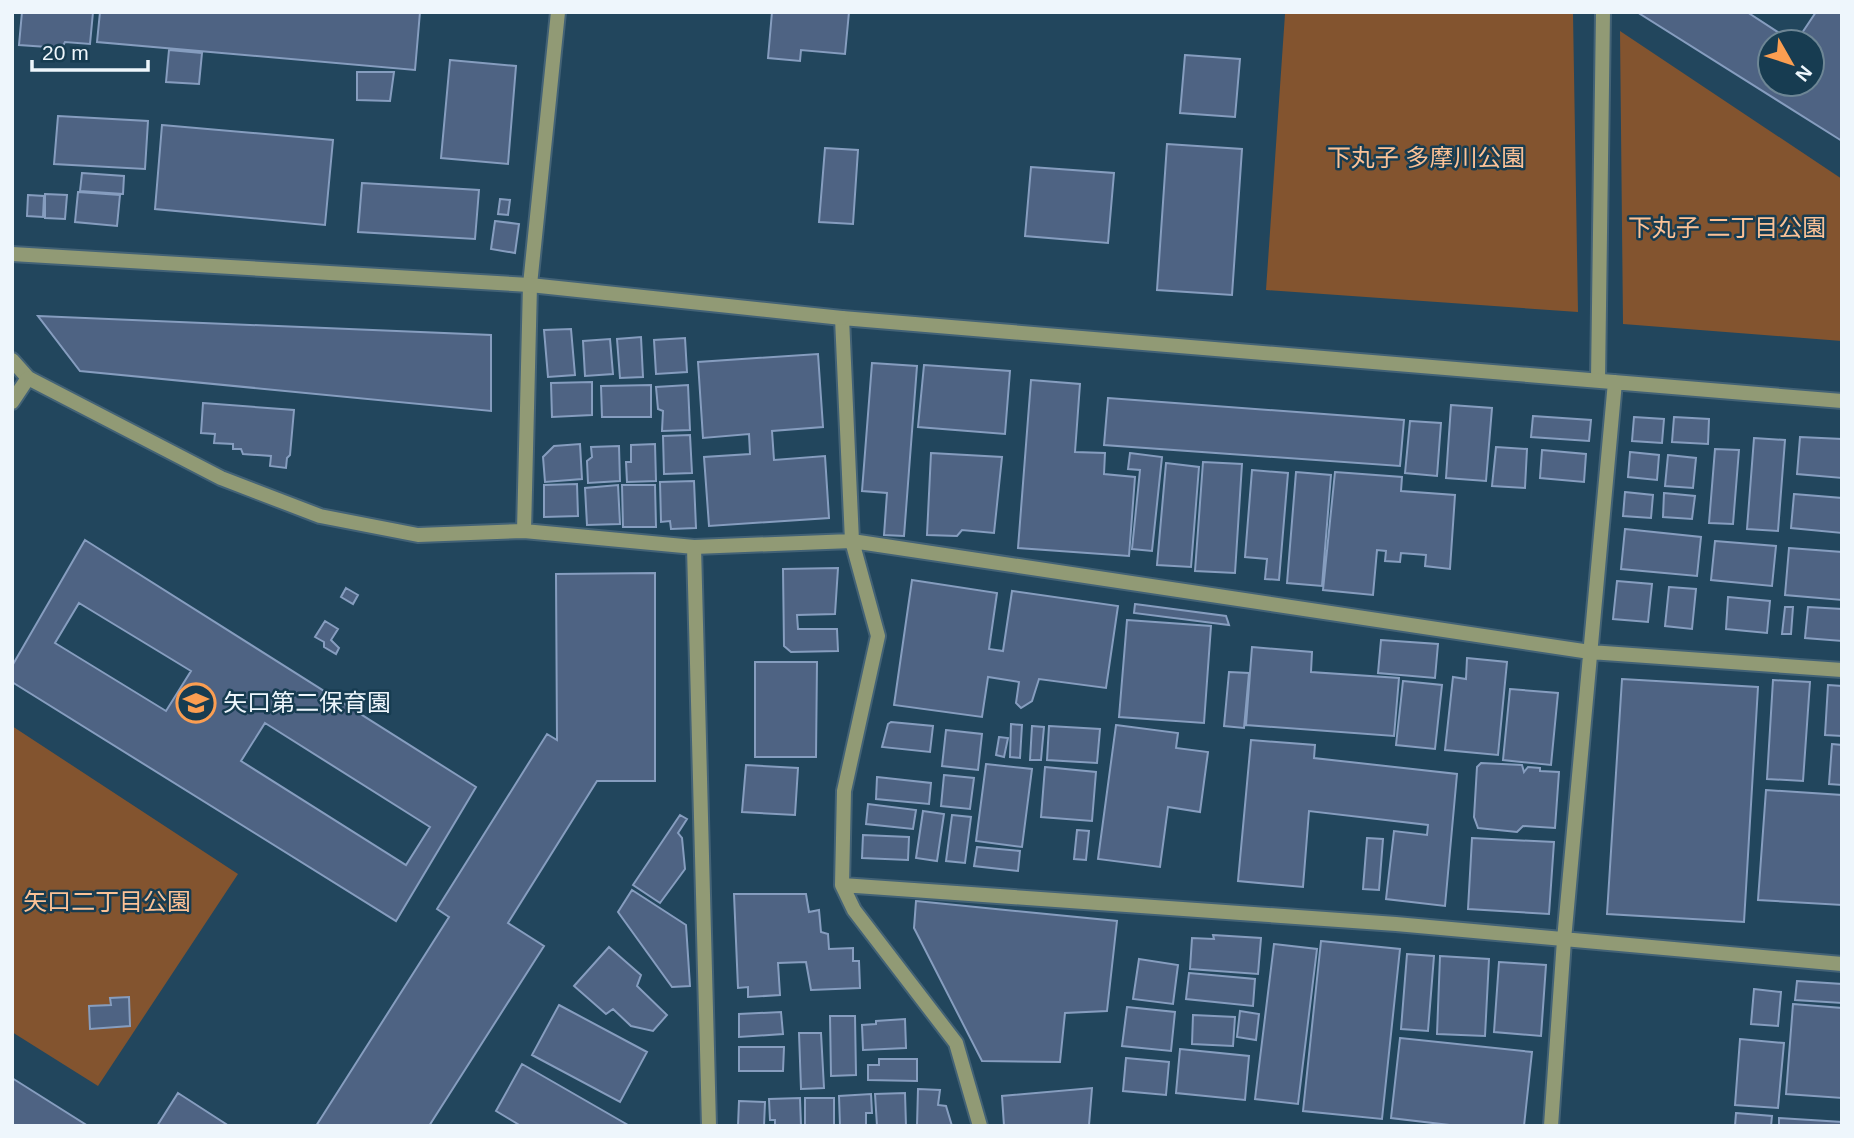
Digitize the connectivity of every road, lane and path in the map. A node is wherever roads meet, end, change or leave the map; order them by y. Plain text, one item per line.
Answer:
1 (558, 12) edge
2 (1603, 12) edge
3 (12, 254) edge
4 (530, 285) junction
5 (842, 318) junction
6 (12, 360) edge
7 (28, 377) junction
8 (1598, 380) junction
9 (1615, 382) junction
10 (1842, 401) edge
11 (12, 402) edge
12 (524, 531) junction
13 (852, 541) junction
14 (694, 547) junction
15 (1590, 652) junction
16 (1842, 670) edge
17 (842, 885) junction
18 (1564, 940) junction
19 (1842, 964) edge
20 (709, 1126) edge
21 (980, 1126) edge
22 (1551, 1126) edge

1 - 4 street
2 - 8 street
3 - 4 street
4 - 5 street
4 - 12 street
5 - 8 street
5 - 13 street
6 - 7 street
7 - 11 street
7 - 12 street
8 - 9 street
9 - 10 street
9 - 15 street
12 - 14 street
13 - 14 street
13 - 15 street
13 - 17 street
14 - 20 street
15 - 16 street
15 - 18 street
17 - 18 street
17 - 21 street
18 - 19 street
18 - 22 street

